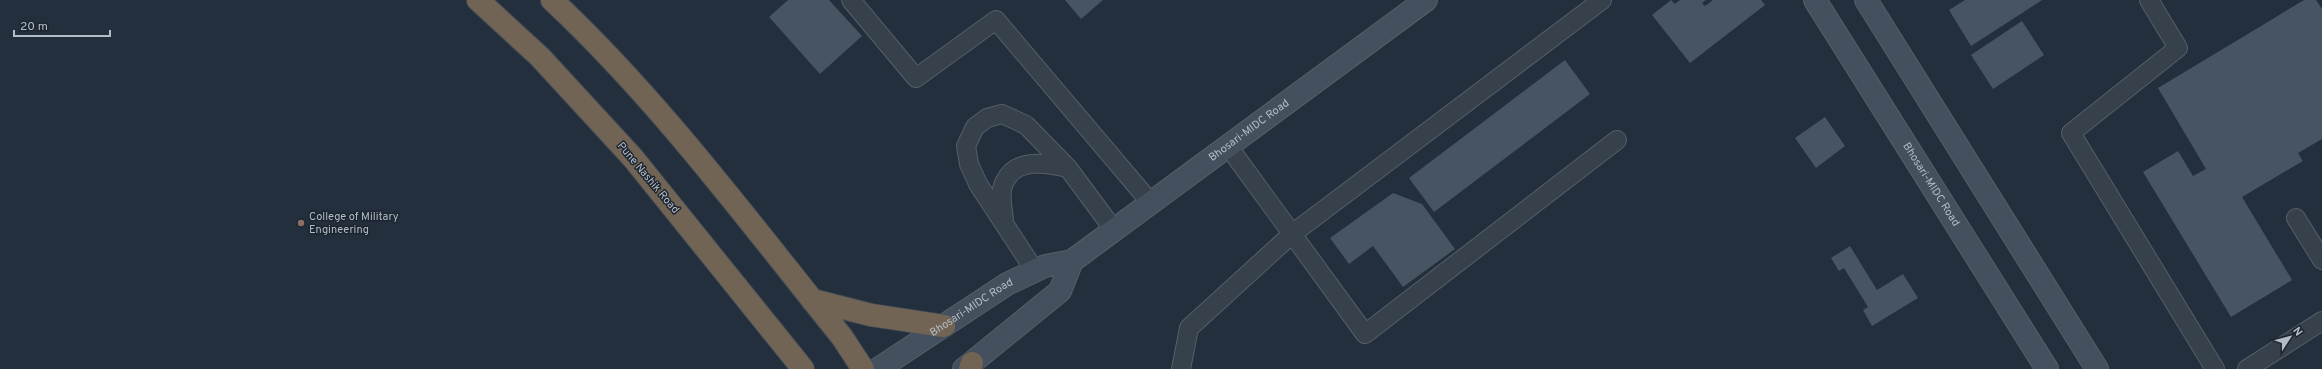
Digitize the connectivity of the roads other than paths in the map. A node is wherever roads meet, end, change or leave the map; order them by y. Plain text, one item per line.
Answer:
1 (478, 0) edge
2 (552, 0) edge
3 (851, 0) edge
4 (1426, 0) edge
5 (1602, 0) edge
6 (1815, 0) edge
7 (1866, 0) edge
8 (2149, 0) edge
9 (1617, 140) dead end
10 (1228, 146) junction
11 (1068, 168) junction
12 (1151, 203) junction
13 (2296, 218) dead end
14 (1005, 225) junction
15 (1114, 230) junction
16 (1292, 234) junction
17 (2322, 260) edge
18 (1072, 261) junction
19 (1035, 271) junction
20 (812, 300) junction
21 (2322, 321) edge
22 (944, 326) junction
23 (969, 367) edge
24 (803, 369) edge
25 (862, 369) edge
26 (878, 369) edge
27 (1181, 369) edge
28 (2047, 369) edge
29 (2097, 369) edge
30 (2215, 369) edge
31 (2247, 369) edge

1 - 24 highway, Pune Nashik Road
2 - 20 highway
3 - 12 lane
4 - 10 street, Bhosari-MIDC Road
5 - 16 lane
6 - 28 street, Bhosari-MIDC Road
7 - 29 street
8 - 30 lane
9 - 16 lane
10 - 12 street, Bhosari-MIDC Road
10 - 16 lane
11 - 14 lane
11 - 14 lane
11 - 15 lane
12 - 15 street, Bhosari-MIDC Road
13 - 17 lane
14 - 19 lane
15 - 18 street, Bhosari-MIDC Road
16 - 27 lane
18 - 19 street, Bhosari-MIDC Road
18 - 23 street
19 - 22 street, Bhosari-MIDC Road
20 - 22 highway
20 - 25 highway
21 - 31 lane
22 - 26 street, Bhosari-MIDC Road

